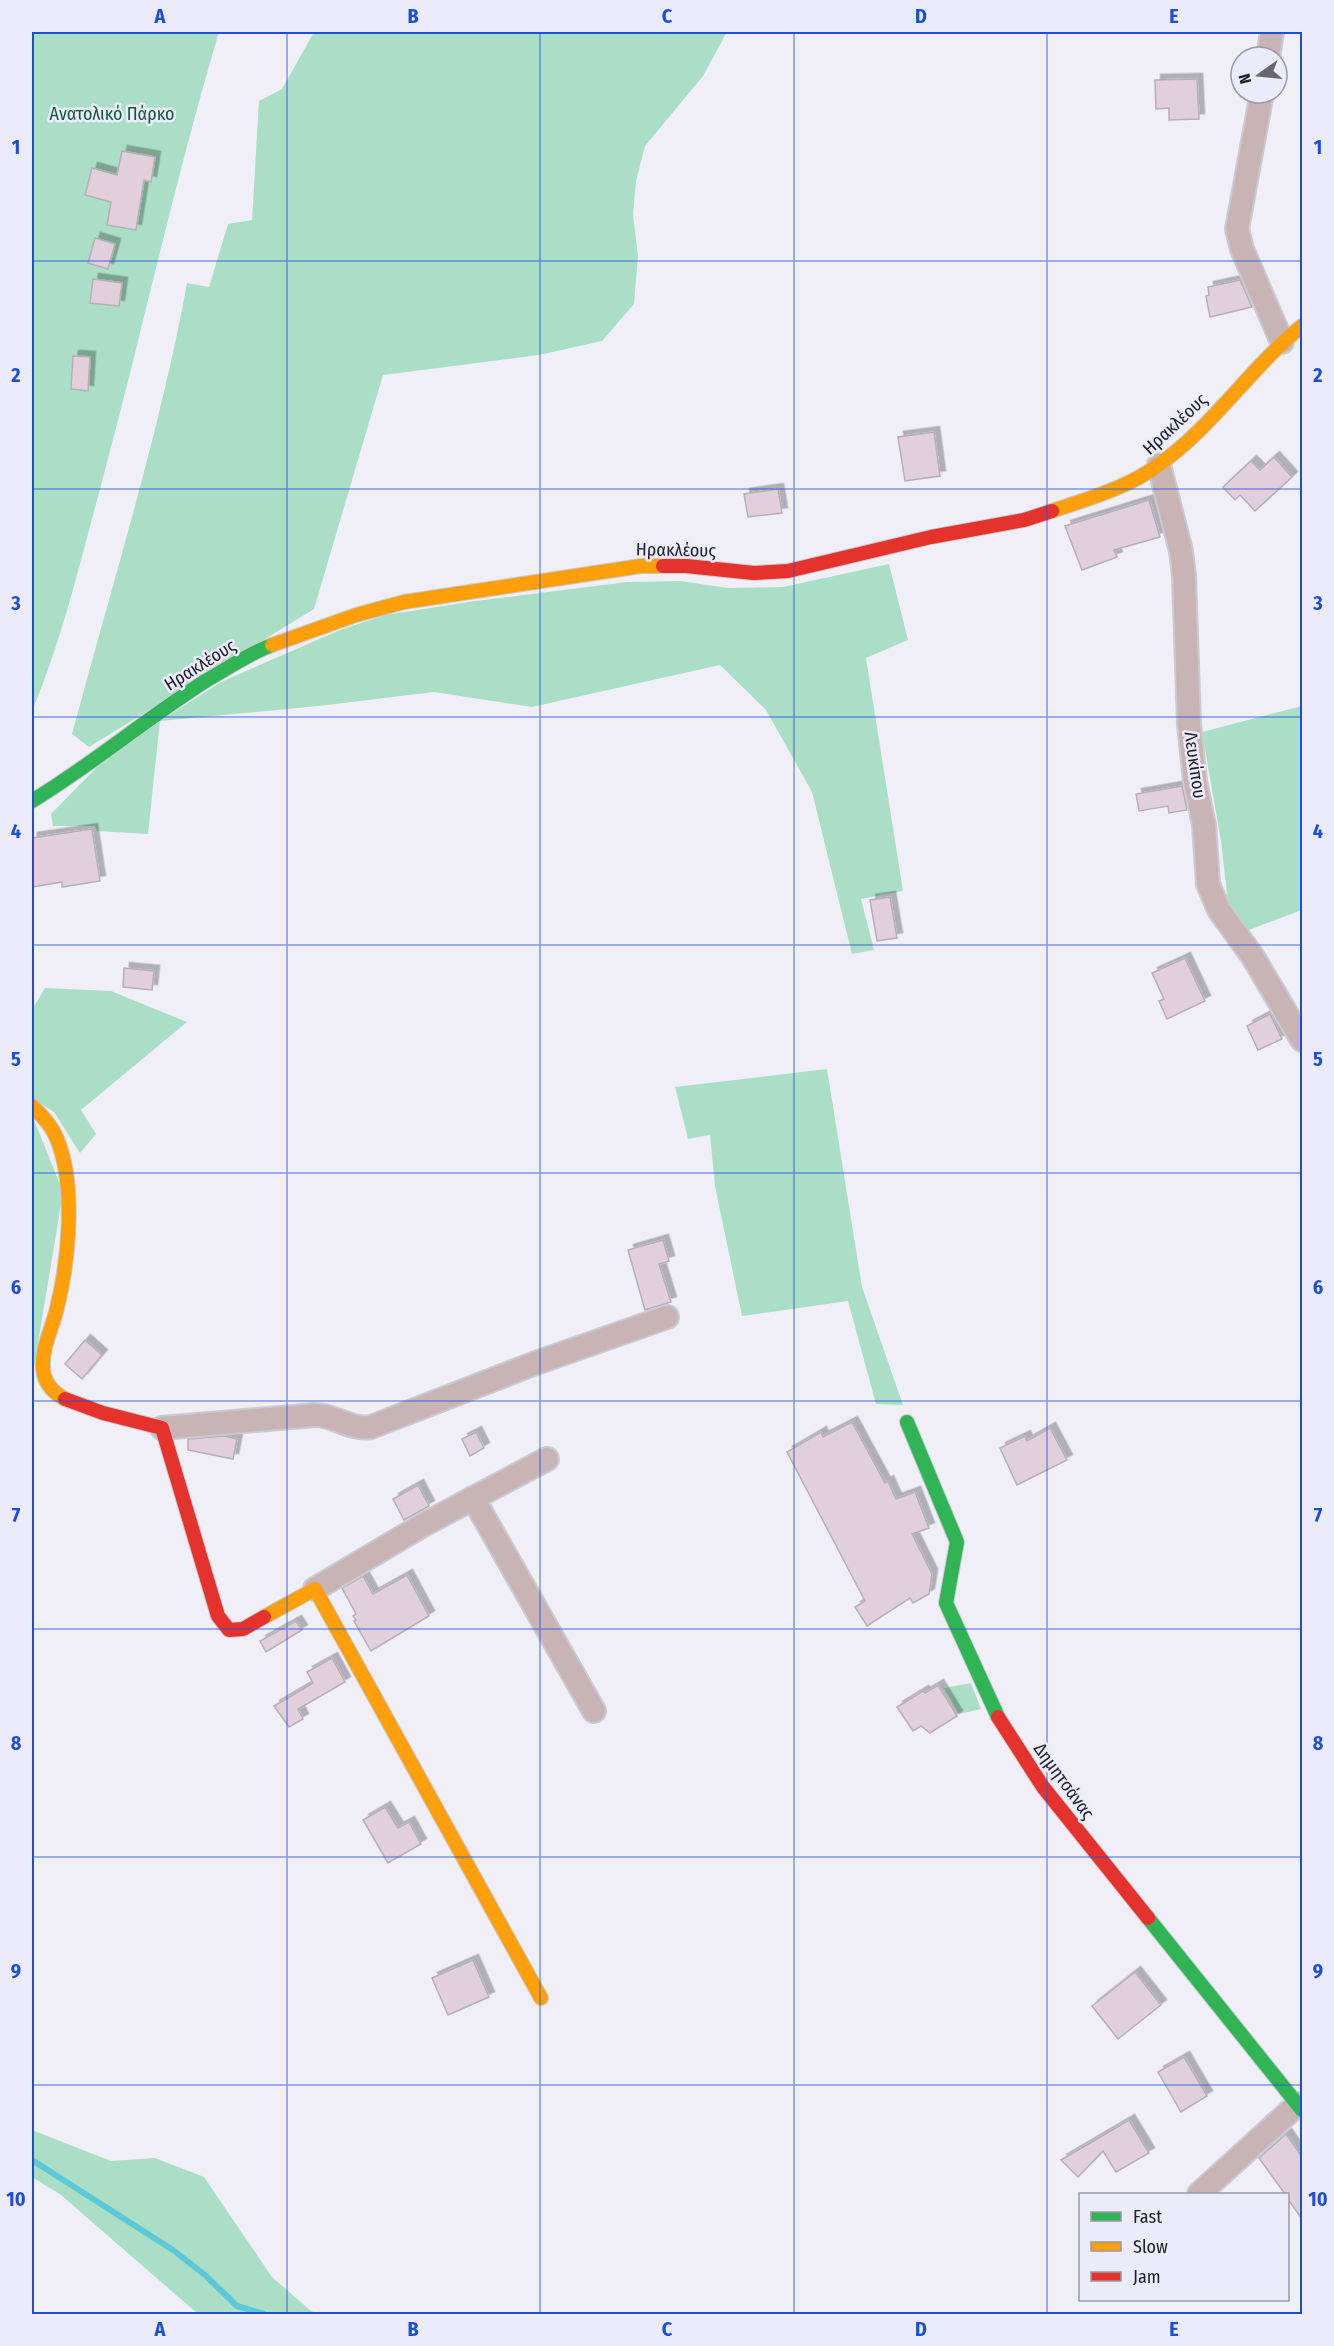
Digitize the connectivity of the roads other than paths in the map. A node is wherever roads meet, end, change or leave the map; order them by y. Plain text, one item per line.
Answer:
1 (1260, 105) edge
2 (1302, 326) edge
3 (1282, 342) junction
4 (1159, 465) junction
5 (32, 801) edge
6 (1302, 1040) edge
7 (32, 1106) edge
8 (667, 1317) dead end
9 (907, 1422) dead end
10 (162, 1428) junction
11 (547, 1459) dead end
12 (473, 1498) junction
13 (315, 1589) junction
14 (594, 1711) dead end
15 (541, 1998) dead end
16 (1300, 2107) edge
17 (1200, 2193) edge

1 - 3 street
2 - 3 street, Ηρακλέους
3 - 4 street, Ηρακλέους
4 - 5 street, Ηρακλέους
4 - 6 street, Λευκίπου
7 - 10 street
8 - 10 street
9 - 16 street, Δημητσάνας
10 - 13 street
11 - 12 street
12 - 13 street
12 - 14 street
13 - 15 street
16 - 17 street

